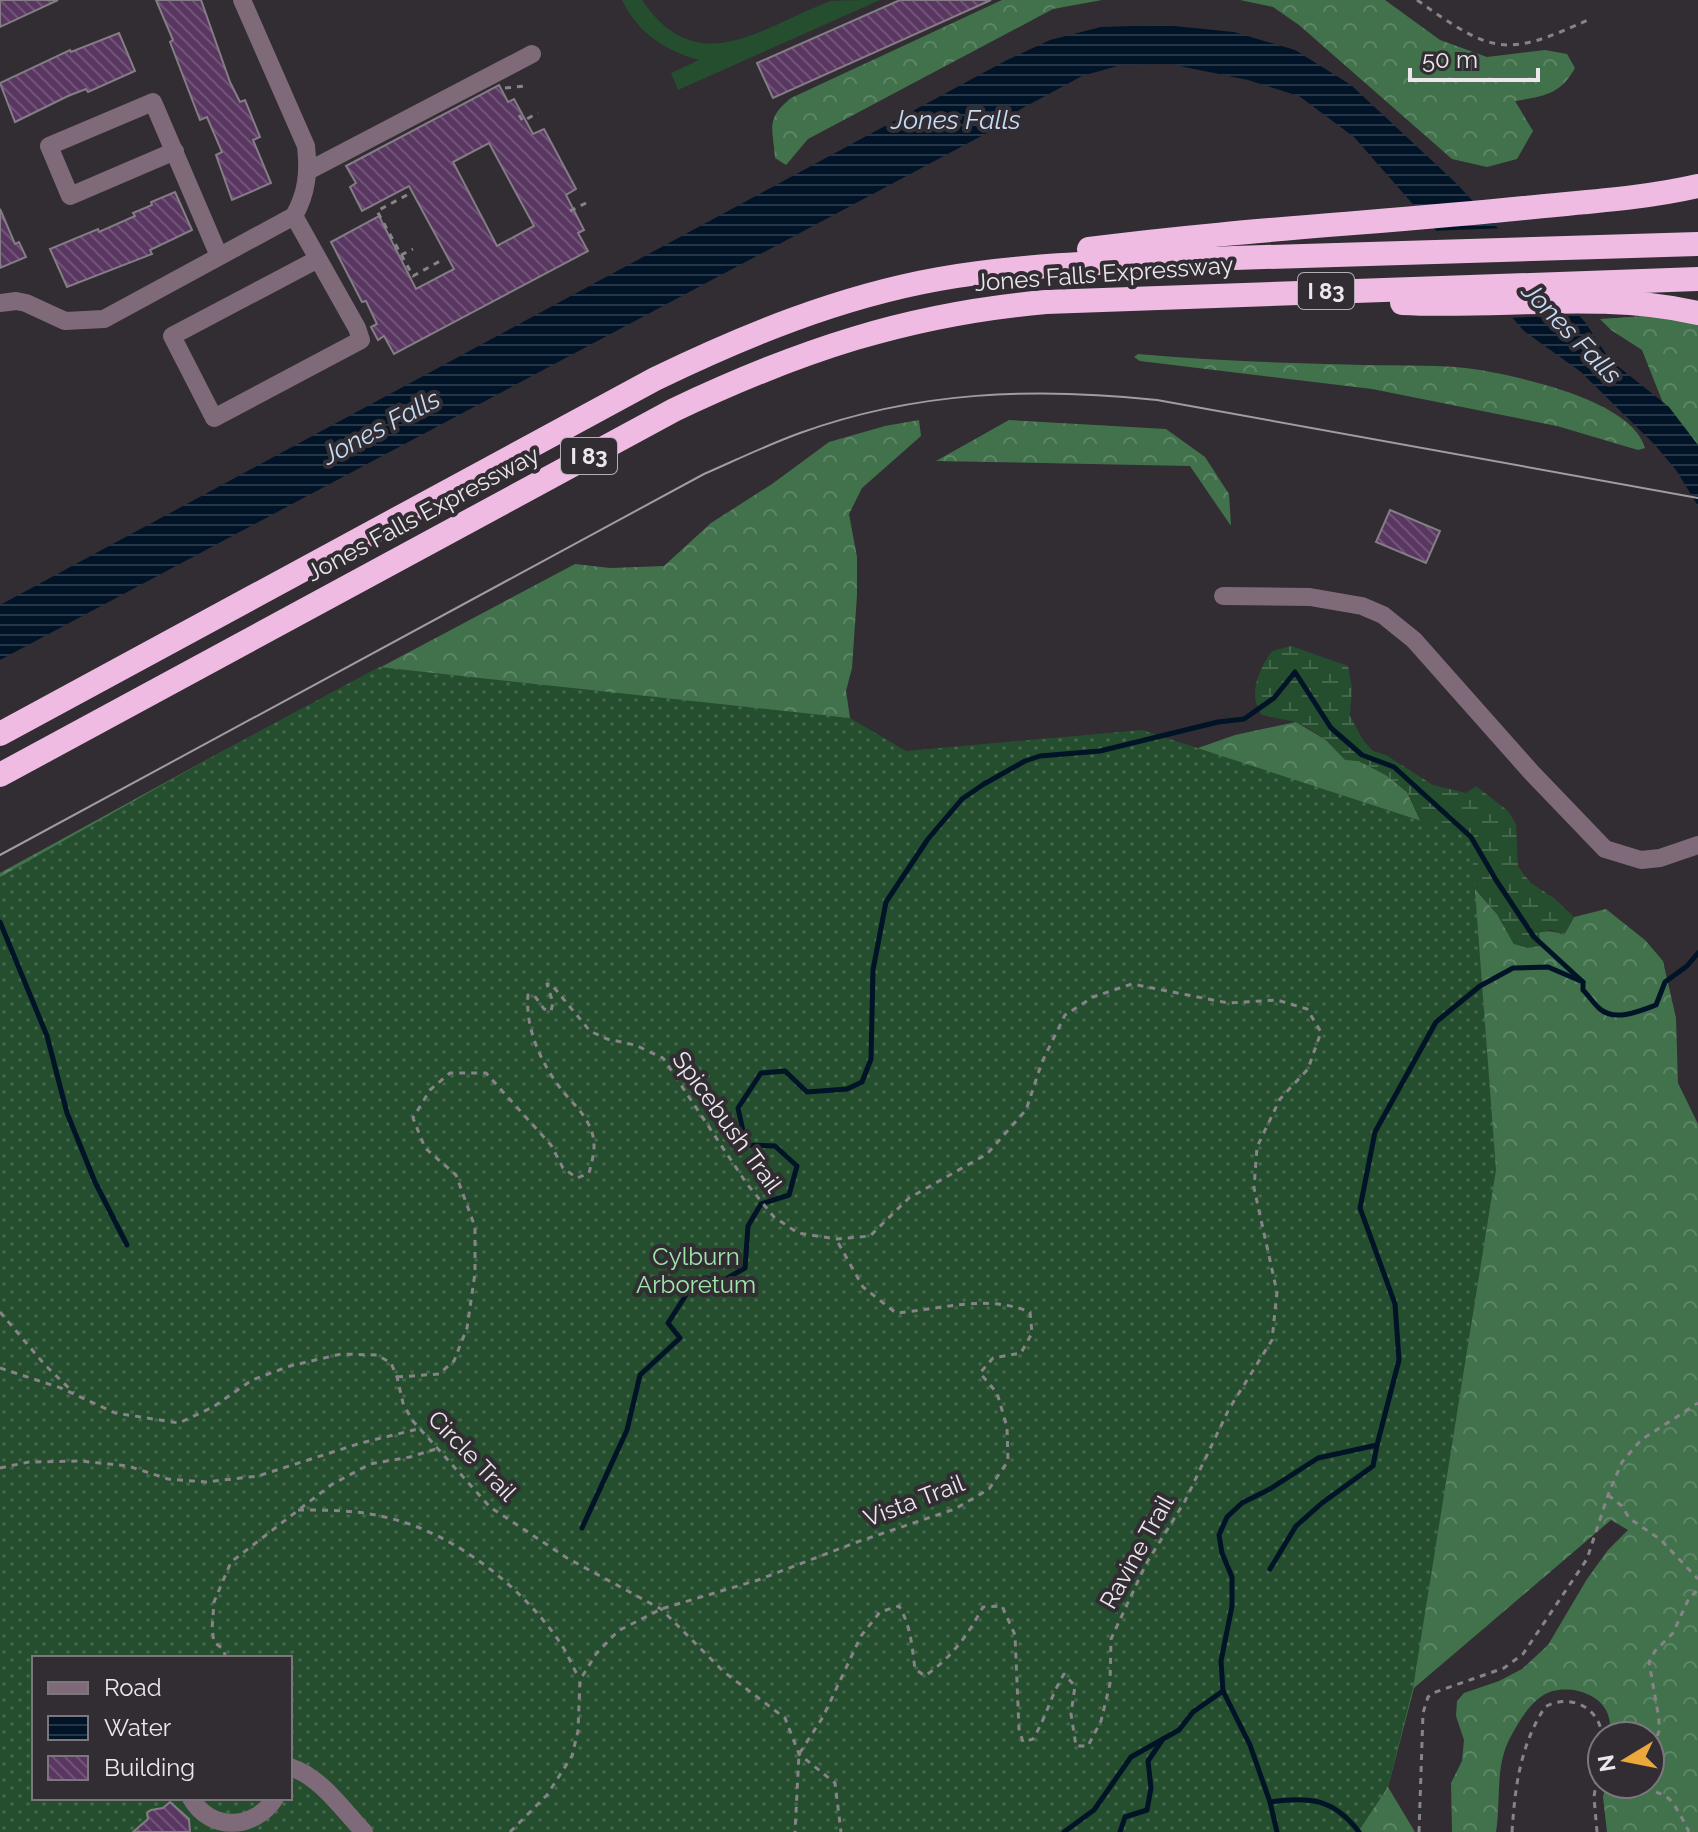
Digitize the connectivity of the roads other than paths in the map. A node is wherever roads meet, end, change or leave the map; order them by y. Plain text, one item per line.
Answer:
1 (242, 0) edge
2 (532, 54) dead end
3 (175, 151) junction
4 (308, 171) junction
5 (1698, 186) edge
6 (294, 216) junction
7 (1698, 244) edge
8 (219, 256) junction
9 (318, 259) junction
10 (1698, 279) edge
11 (938, 280) junction
12 (1228, 293) junction
13 (0, 303) edge
14 (1698, 313) edge
15 (1223, 596) dead end
16 (0, 734) edge
17 (0, 775) edge
18 (1698, 845) edge
19 (292, 1768) edge
20 (192, 1800) edge
21 (274, 1800) edge
22 (222, 1828) edge
23 (364, 1832) edge

1 - 4 street
2 - 4 street
3 - 3 street
3 - 8 street
4 - 6 street
5 - 11 highway
6 - 8 street
6 - 9 street
7 - 11 highway, Jones Falls Expressway / I 83
8 - 13 street
9 - 9 street
10 - 12 highway, Jones Falls Expressway / I 83
11 - 16 highway, Jones Falls Expressway / I 83
12 - 14 highway
12 - 17 highway, Jones Falls Expressway / I 83
15 - 18 street
19 - 23 street
20 - 22 street
21 - 22 street

